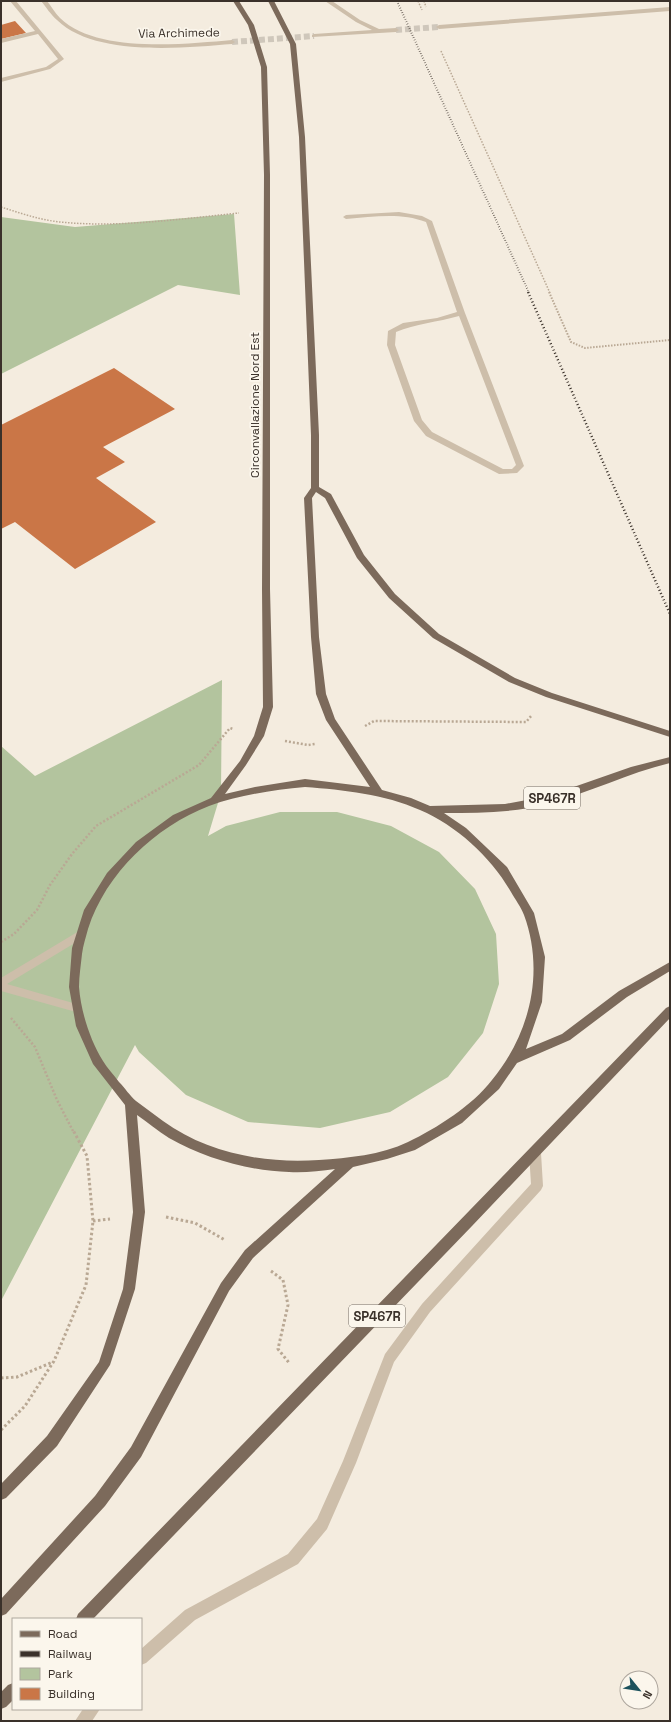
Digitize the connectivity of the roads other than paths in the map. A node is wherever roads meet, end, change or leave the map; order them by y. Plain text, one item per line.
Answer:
1 (13, 1) edge
2 (44, 1) edge
3 (236, 1) edge
4 (271, 1) edge
5 (328, 1) edge
6 (670, 9) edge
7 (439, 27) tunnel mouth
8 (378, 30) junction
9 (396, 30) tunnel mouth
10 (39, 32) junction
11 (314, 36) tunnel mouth
12 (1, 41) edge
13 (232, 42) tunnel mouth
14 (1, 80) edge
15 (346, 218) dead end
16 (461, 313) junction
17 (315, 488) junction
18 (670, 734) edge
19 (670, 760) edge
20 (378, 792) junction
21 (215, 800) junction
22 (428, 810) junction
23 (79, 935) junction
24 (670, 966) edge
25 (1, 983) edge
26 (1, 987) edge
27 (76, 1008) junction
28 (670, 1011) edge
29 (517, 1058) junction
30 (130, 1103) junction
31 (535, 1153) junction
32 (349, 1164) junction
33 (1, 1493) edge
34 (1, 1610) edge
35 (84, 1618) edge
36 (142, 1657) edge
37 (12, 1691) edge
38 (1, 1702) edge
39 (92, 1710) edge
40 (82, 1721) edge

1 - 10 street
2 - 13 street, Via Archimede
3 - 21 main road, Circonvallazione Nord Est
4 - 17 main road
5 - 8 street
6 - 7 street
8 - 9 street
8 - 11 street
10 - 12 street
10 - 14 street
15 - 16 street
16 - 16 street
17 - 18 main road
17 - 20 main road
19 - 22 main road, SP467R
20 - 21 main road
20 - 22 main road
21 - 23 main road
22 - 29 main road
23 - 25 street
23 - 27 main road
24 - 29 main road
26 - 27 street
27 - 30 main road
28 - 31 main road, SP467R
29 - 32 main road
30 - 32 main road
30 - 33 main road
31 - 35 main road, SP467R
31 - 36 street
32 - 34 main road
37 - 38 main road
39 - 40 street

